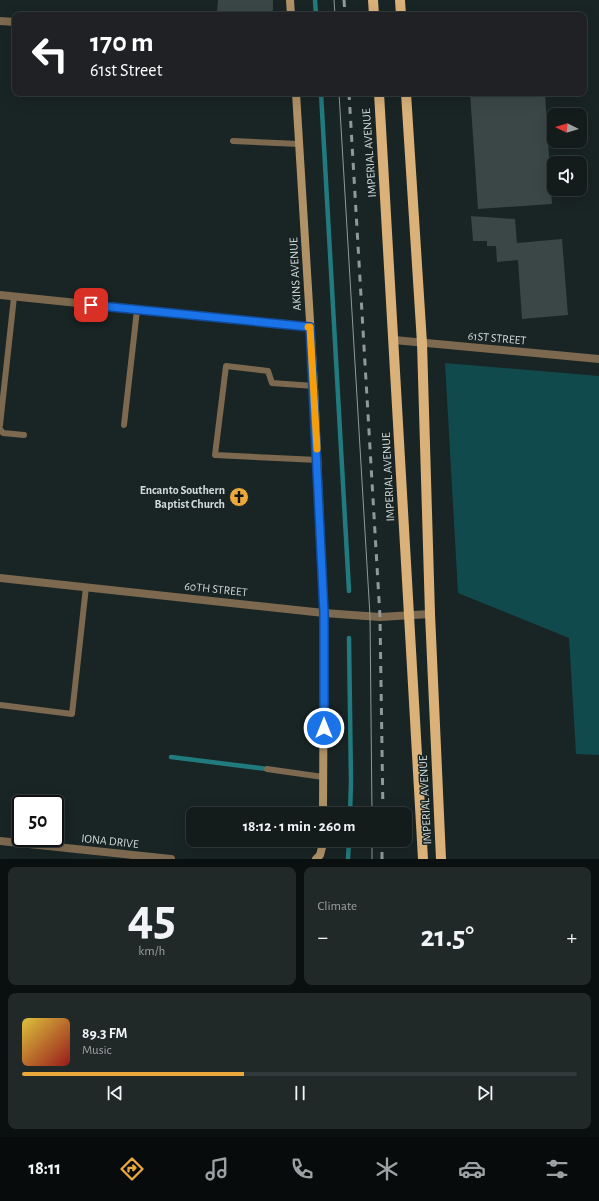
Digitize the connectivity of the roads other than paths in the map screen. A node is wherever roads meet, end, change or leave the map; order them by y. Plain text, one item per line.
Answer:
1 (290, 0) edge
2 (373, 0) edge
3 (400, 0) edge
4 (291, 12) edge
5 (374, 12) edge
6 (401, 12) edge
7 (0, 21) edge
8 (12, 22) edge
9 (296, 96) edge
10 (379, 96) edge
11 (406, 96) edge
12 (233, 141) dead end
13 (299, 144) junction
14 (0, 296) edge
15 (14, 297) junction
16 (137, 310) junction
17 (310, 327) junction
18 (394, 340) junction
19 (422, 343) junction
20 (599, 359) edge
21 (314, 386) junction
22 (124, 425) dead end
23 (0, 426) edge
24 (0, 429) edge
25 (24, 435) dead end
26 (318, 460) junction
27 (0, 578) edge
28 (86, 587) junction
29 (324, 613) junction
30 (430, 614) junction
31 (409, 615) junction
32 (0, 705) edge
33 (267, 769) dead end
34 (323, 777) junction
35 (323, 807) edge
36 (0, 841) edge
37 (322, 847) edge
38 (170, 859) edge
39 (316, 859) edge
40 (423, 859) edge
41 (441, 859) edge

1 - 4 main road
2 - 5 main road
3 - 6 main road
7 - 8 street
9 - 13 main road, AKINS AVENUE
10 - 18 main road, IMPERIAL AVENUE
11 - 19 main road, IMPERIAL AVENUE
12 - 13 lane
13 - 17 main road, AKINS AVENUE
14 - 15 street
15 - 16 street
15 - 23 lane
16 - 17 street
16 - 22 lane
17 - 21 main road, AKINS AVENUE
18 - 19 street, 61ST STREET
18 - 31 main road, IMPERIAL AVENUE
19 - 20 street, 61ST STREET
19 - 30 main road, IMPERIAL AVENUE
21 - 26 main road, AKINS AVENUE
21 - 26 lane
24 - 25 lane
26 - 29 main road, AKINS AVENUE
27 - 28 street, 60TH STREET
28 - 29 street, 60TH STREET
28 - 32 lane
29 - 31 street, 60TH STREET
29 - 34 main road, AKINS AVENUE
30 - 31 street, 60TH STREET
30 - 41 main road, IMPERIAL AVENUE
31 - 40 main road, IMPERIAL AVENUE
33 - 34 lane
34 - 35 main road, AKINS AVENUE
36 - 38 street, IONA DRIVE
37 - 39 main road

